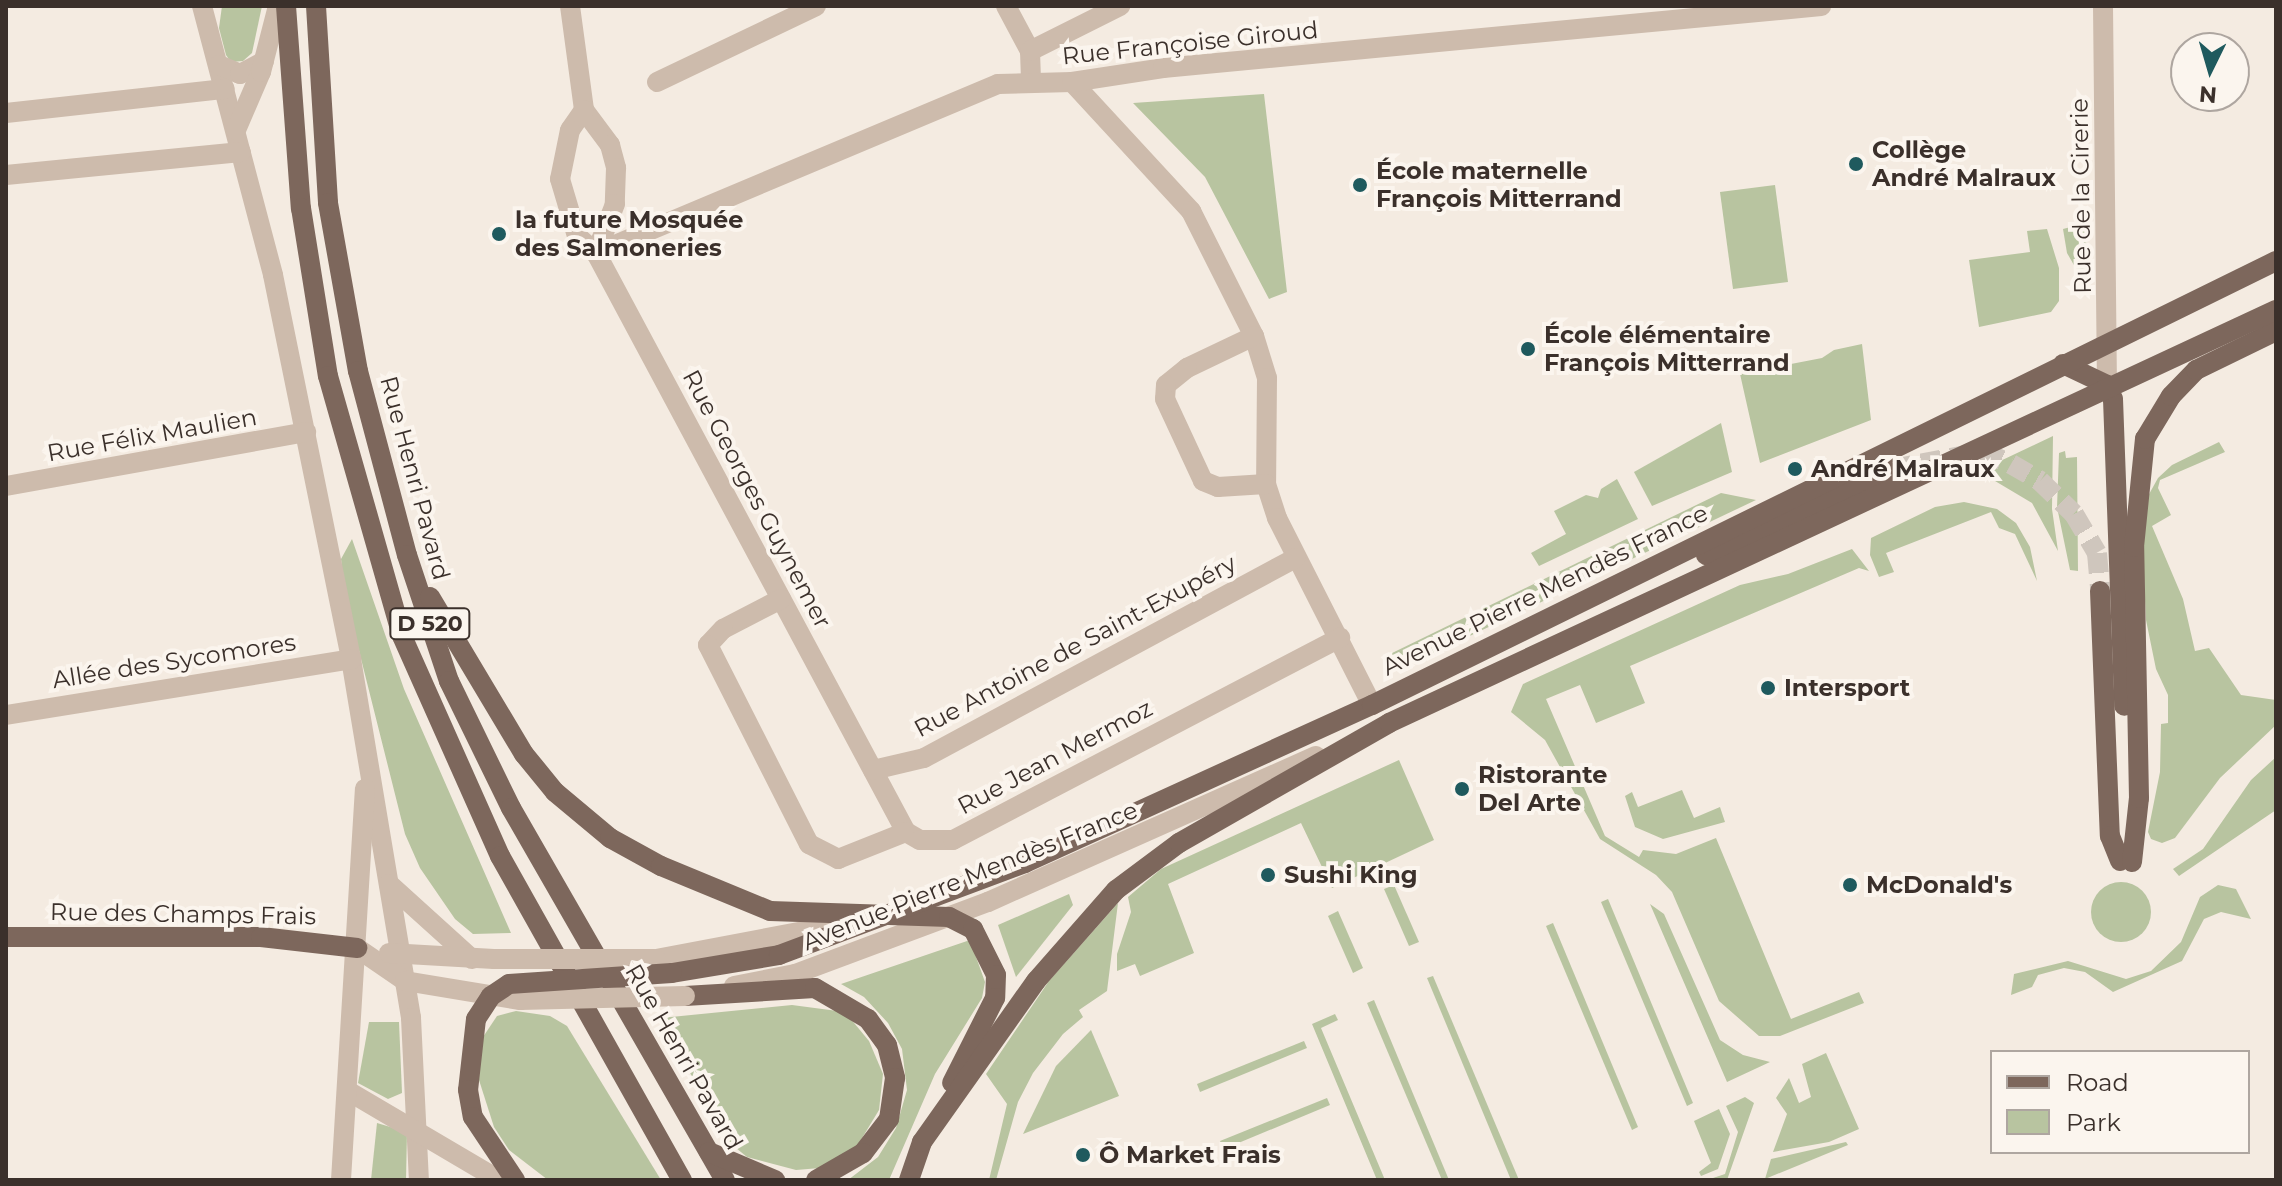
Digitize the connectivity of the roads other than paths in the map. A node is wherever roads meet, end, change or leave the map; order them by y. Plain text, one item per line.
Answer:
1 (202, 6) edge
2 (278, 6) edge
3 (286, 6) edge
4 (316, 6) edge
5 (570, 6) edge
6 (816, 6) edge
7 (1006, 6) edge
8 (1120, 6) edge
9 (1821, 6) edge
10 (2103, 6) edge
11 (1030, 51) junction
12 (264, 61) junction
13 (219, 65) junction
14 (657, 82) dead end
15 (1072, 82) junction
16 (1031, 83) junction
17 (225, 89) junction
18 (584, 110) junction
19 (6, 113) edge
20 (236, 130) junction
21 (241, 152) junction
22 (6, 175) edge
23 (596, 253) junction
24 (2276, 261) edge
25 (2276, 310) edge
26 (2276, 331) edge
27 (1254, 336) junction
28 (2108, 341) junction
29 (2063, 364) junction
30 (2107, 385) junction
31 (306, 432) junction
32 (1892, 469) tunnel mouth
33 (1266, 484) junction
34 (6, 486) edge
35 (407, 555) junction
36 (1296, 558) junction
37 (2100, 591) tunnel mouth
38 (781, 599) junction
39 (1340, 638) junction
40 (1507, 638) junction
41 (351, 659) junction
42 (1372, 705) junction
43 (6, 715) edge
44 (1389, 723) junction
45 (367, 749) junction
46 (873, 770) junction
47 (2133, 821) junction
48 (906, 832) junction
49 (389, 884) junction
50 (876, 917) junction
51 (949, 917) junction
52 (6, 937) edge
53 (357, 948) junction
54 (400, 954) junction
55 (472, 959) junction
56 (664, 966) junction
57 (356, 973) junction
58 (405, 981) junction
59 (514, 992) junction
60 (491, 996) junction
61 (685, 996) junction
62 (348, 1091) junction
63 (419, 1132) junction
64 (922, 1142) junction
65 (709, 1152) junction
66 (486, 1178) edge
67 (341, 1180) edge
68 (419, 1180) edge
69 (515, 1180) edge
70 (682, 1180) edge
71 (725, 1180) edge
72 (775, 1180) edge
73 (816, 1180) edge
74 (909, 1180) edge

1 - 13 street
2 - 12 street
3 - 70 main road, D 520
4 - 35 main road, Rue Henri Pavard / D 520
5 - 18 street
6 - 14 street
7 - 11 street
8 - 11 street
9 - 15 street, Rue Françoise Giroud
10 - 28 street, Rue de la Cirerie
11 - 16 street
12 - 13 street
12 - 20 street
13 - 17 street
15 - 16 street, Rue Françoise Giroud
15 - 27 street
16 - 23 street, Rue Françoise Giroud
17 - 19 street
17 - 20 street
18 - 23 street
18 - 23 street, Rue Georges Guynemer
20 - 21 street
21 - 22 street
21 - 31 street
23 - 38 street, Rue Georges Guynemer
24 - 28 main road, Avenue Pierre Mendès France
25 - 30 main road, Avenue Pierre Mendès France
26 - 47 main road
27 - 33 street
27 - 33 street
28 - 29 main road, Avenue Pierre Mendès France
28 - 30 street, Rue de la Cirerie
29 - 30 main road
29 - 40 main road, Avenue Pierre Mendès France
30 - 44 main road, Avenue Pierre Mendès France
30 - 47 main road
31 - 34 street, Rue Félix Maulien
31 - 41 street
32 - 40 main road
33 - 36 street
35 - 50 main road
35 - 65 main road, Rue Henri Pavard / D 520
36 - 39 street
36 - 46 street, Rue Antoine de Saint-Exupéry
37 - 47 main road
38 - 46 street, Rue Georges Guynemer
38 - 48 street
39 - 42 street
39 - 48 street, Rue Jean Mermoz
40 - 42 main road, Avenue Pierre Mendès France
41 - 43 street, Allée des Sycomores
41 - 45 street
42 - 50 main road, Avenue Pierre Mendès France
44 - 51 street, Avenue Pierre Mendès France
44 - 64 main road
45 - 49 street
45 - 53 street
46 - 48 street, Rue Georges Guynemer
49 - 54 street
49 - 55 street
50 - 51 main road
50 - 56 main road, Avenue Pierre Mendès France
51 - 61 street, Avenue Pierre Mendès France
51 - 64 main road
52 - 53 main road, Rue des Champs Frais
53 - 54 street
53 - 57 street
53 - 58 street
54 - 55 street
54 - 57 street
54 - 58 street
55 - 56 street, bridge
56 - 59 main road, Avenue Pierre Mendès France, bridge
57 - 62 street
58 - 60 street
58 - 63 street
59 - 60 main road
59 - 61 street, Avenue Pierre Mendès France, bridge
60 - 69 main road
61 - 73 main road
62 - 63 street
62 - 67 street
63 - 66 street
63 - 68 street
64 - 74 main road
65 - 71 main road, Rue Henri Pavard / D 520
65 - 72 main road

